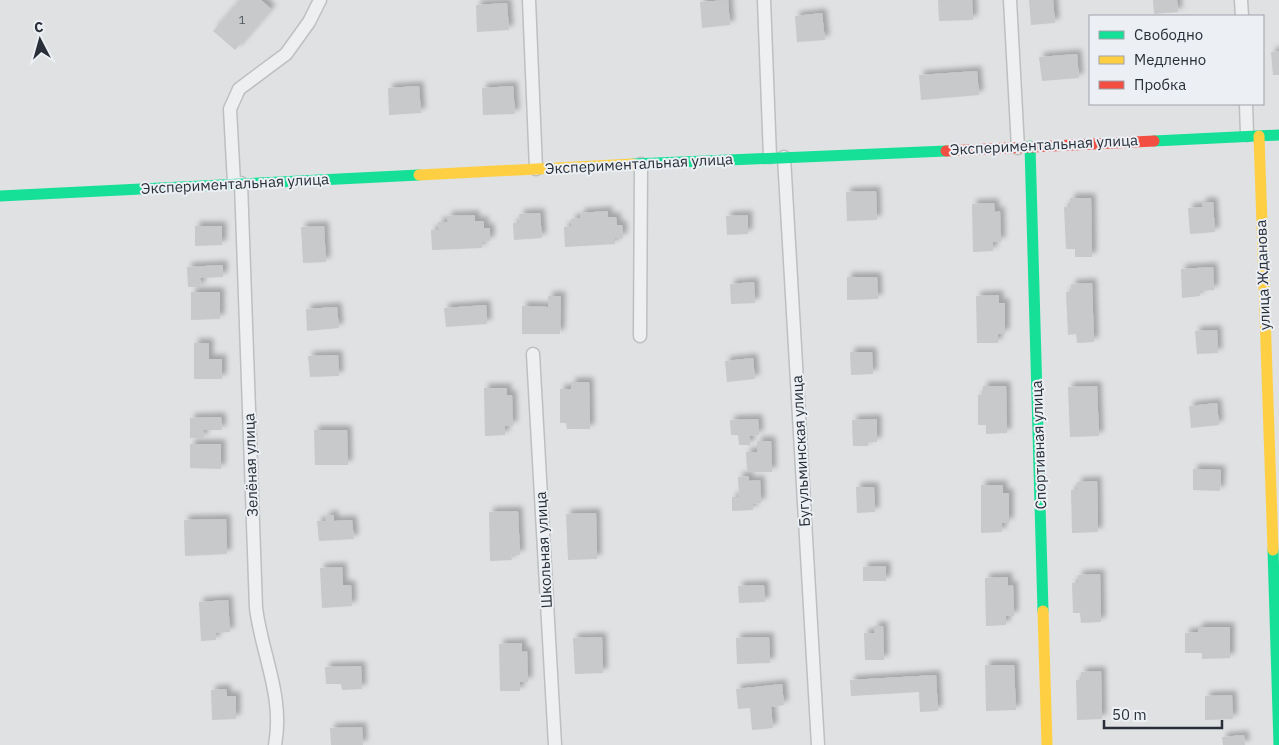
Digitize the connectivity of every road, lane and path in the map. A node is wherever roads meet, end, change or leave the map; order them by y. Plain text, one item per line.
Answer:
1 (320, 0) edge
2 (529, 0) edge
3 (764, 0) edge
4 (1010, 0) edge
5 (1241, 0) edge
6 (1242, 15) edge
7 (1246, 105) edge
8 (1253, 135) junction
9 (1279, 135) edge
10 (1024, 147) junction
11 (784, 156) junction
12 (770, 157) junction
13 (641, 164) junction
14 (536, 169) junction
15 (237, 183) junction
16 (0, 196) edge
17 (640, 336) dead end
18 (533, 354) dead end
19 (275, 745) edge
20 (555, 745) edge
21 (818, 745) edge
22 (1047, 745) edge
23 (1279, 745) edge

1 - 15 street, Зелёная улица
2 - 14 street
3 - 12 street
4 - 10 street
5 - 6 street
7 - 8 street
8 - 9 street, Экспериментальная улица
8 - 10 street, Экспериментальная улица
8 - 23 street, улица Жданова
10 - 11 street, Экспериментальная улица
10 - 22 street, Спортивная улица
11 - 12 street, Экспериментальная улица
11 - 21 street, Бугульминская улица
12 - 13 street, Экспериментальная улица
13 - 14 street, Экспериментальная улица
13 - 17 street
14 - 15 street, Экспериментальная улица
15 - 16 street, Экспериментальная улица
15 - 19 street, Зелёная улица
18 - 20 street, Школьная улица

